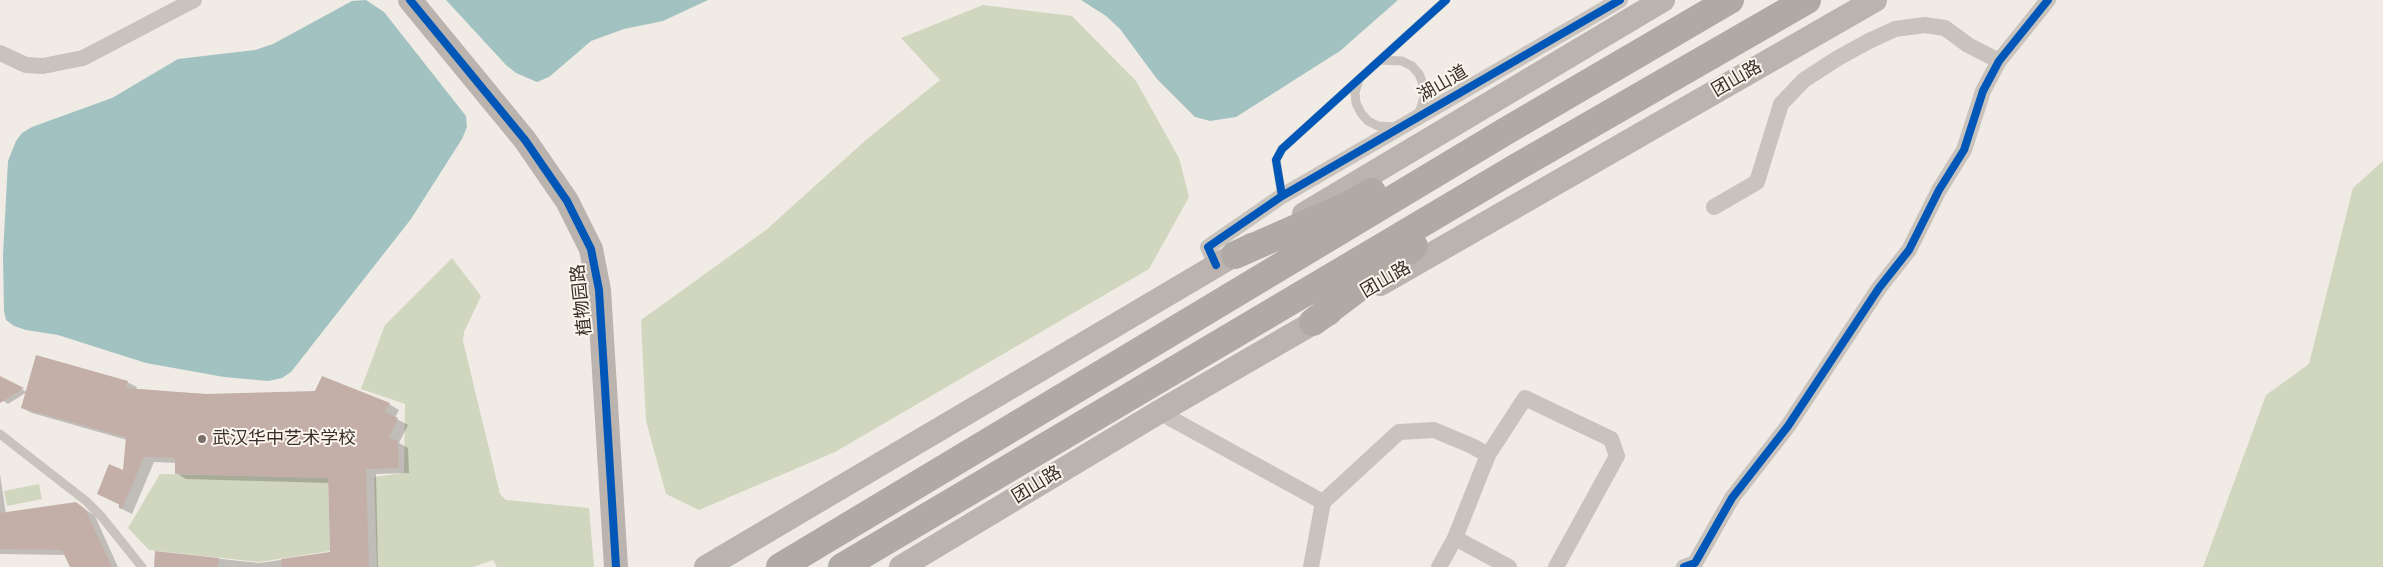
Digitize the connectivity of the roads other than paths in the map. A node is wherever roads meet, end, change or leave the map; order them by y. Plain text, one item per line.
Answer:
1 (194, 0) edge
2 (410, 0) edge
3 (1446, 0) edge
4 (1620, 0) edge
5 (1663, 0) edge
6 (1730, 0) edge
7 (1807, 0) edge
8 (1875, 0) edge
9 (2048, 0) edge
10 (0, 53) edge
11 (1380, 60) junction
12 (1999, 62) junction
13 (1359, 79) junction
14 (1418, 116) junction
15 (1399, 127) junction
16 (1506, 132) junction
17 (1517, 167) junction
18 (1282, 196) junction
19 (1714, 207) dead end
20 (1225, 260) junction
21 (1314, 322) junction
22 (1159, 412) junction
23 (0, 434) edge
24 (1488, 455) junction
25 (1323, 502) junction
26 (1454, 538) junction
27 (142, 567) edge
28 (616, 567) edge
29 (706, 567) edge
30 (780, 567) edge
31 (842, 567) edge
32 (901, 567) edge
33 (1311, 567) edge
34 (1439, 567) edge
35 (1509, 567) edge
36 (1556, 567) edge
37 (1684, 567) edge

1 - 10 street
2 - 28 main road, 植物园路
3 - 11 lane
4 - 14 street, 湖山道
5 - 20 main road
6 - 16 highway
7 - 17 highway, 团山路
8 - 21 main road, 团山路
9 - 12 street
11 - 13 lane
11 - 14 lane
12 - 19 street
12 - 37 street
13 - 15 lane
13 - 18 lane
14 - 15 street, 湖山道
15 - 18 street, 湖山道
16 - 20 highway
16 - 30 highway
17 - 21 highway
17 - 31 highway, 团山路
18 - 20 street, 湖山道
20 - 29 main road
21 - 22 main road, 团山路
22 - 25 street
22 - 32 main road, 团山路
23 - 27 lane
24 - 25 street
24 - 26 street
24 - 36 street
25 - 33 street
26 - 34 street
26 - 35 street

